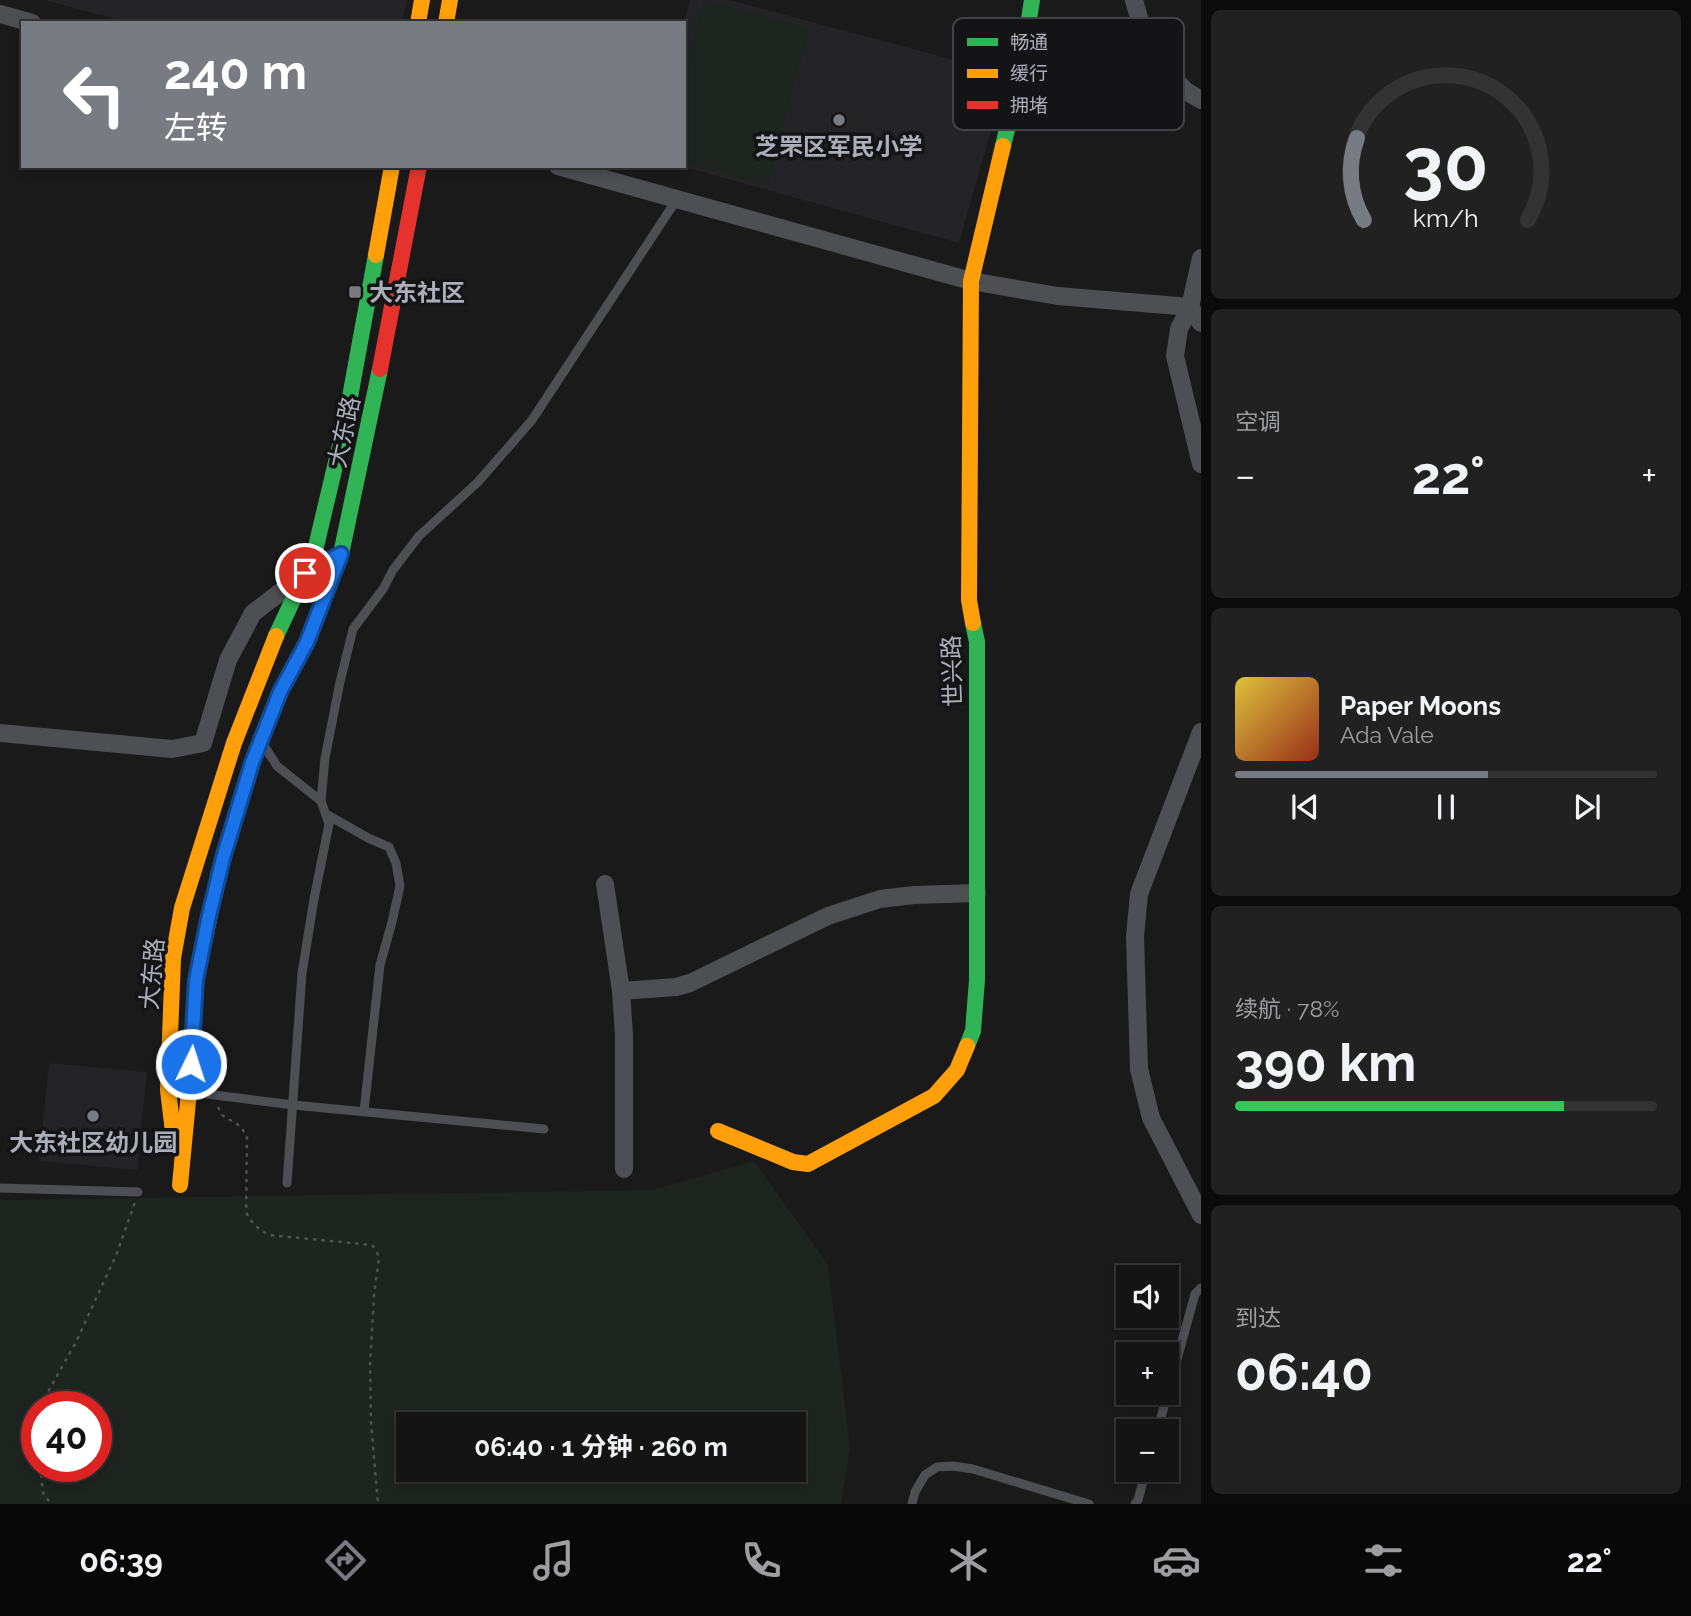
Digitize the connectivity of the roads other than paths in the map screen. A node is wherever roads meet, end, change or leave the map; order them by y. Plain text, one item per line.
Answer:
1 (422, 0) edge
2 (450, 0) edge
3 (1032, 0) edge
4 (1134, 0) edge
5 (0, 14) edge
6 (1029, 18) edge
7 (1139, 18) edge
8 (25, 21) edge
9 (418, 21) edge
10 (446, 21) edge
11 (1184, 89) edge
12 (1201, 100) edge
13 (1007, 130) edge
14 (391, 168) edge
15 (419, 168) edge
16 (565, 168) edge
17 (677, 200) junction
18 (1201, 258) edge
19 (971, 281) junction
20 (1190, 307) junction
21 (1201, 323) edge
22 (1201, 464) edge
23 (341, 554) junction
24 (305, 573) junction
25 (244, 719) junction
26 (1201, 732) edge
27 (0, 733) edge
28 (261, 740) junction
29 (321, 801) junction
30 (326, 814) junction
31 (605, 884) dead end
32 (977, 893) junction
33 (621, 991) junction
34 (168, 1090) junction
35 (189, 1091) junction
36 (293, 1105) junction
37 (365, 1111) junction
38 (544, 1129) dead end
39 (718, 1131) dead end
40 (624, 1169) dead end
41 (287, 1183) dead end
42 (0, 1188) edge
43 (138, 1192) road end
44 (1201, 1215) edge
45 (1201, 1288) edge
46 (1161, 1419) edge
47 (1143, 1482) edge
48 (912, 1504) edge
49 (1089, 1504) edge
50 (1135, 1504) edge

1 - 9 street
2 - 10 street
3 - 6 street, 世兴路
4 - 7 street
5 - 8 street
11 - 12 street
13 - 19 street, 世兴路
14 - 24 street, 大东路
15 - 23 street, 大东路
16 - 17 street
17 - 19 street
17 - 29 lane
18 - 20 street
19 - 20 street
19 - 32 street, 世兴路
20 - 21 street
20 - 22 street
23 - 24 street
23 - 28 street, 大东路
24 - 25 street, 大东路
24 - 27 street
25 - 28 lane
25 - 34 street, 大东路
26 - 44 street
28 - 29 lane
28 - 35 street, 大东路
29 - 30 lane
30 - 36 lane
30 - 37 lane
31 - 33 street
32 - 33 street
32 - 39 street, 世兴路
33 - 40 street
34 - 35 lane
34 - 35 street, 大东路
35 - 36 lane
36 - 37 lane
36 - 41 lane
37 - 38 lane
42 - 43 lane
45 - 46 lane
47 - 50 lane
48 - 49 lane

